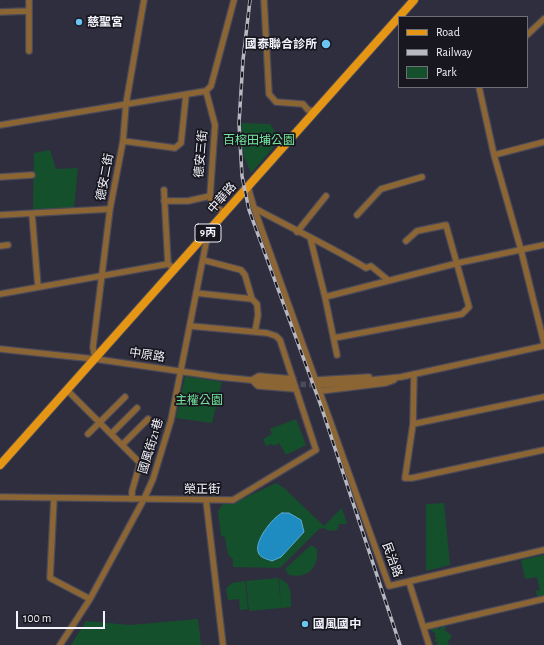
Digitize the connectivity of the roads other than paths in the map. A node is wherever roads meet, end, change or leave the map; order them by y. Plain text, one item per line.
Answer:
1 (29, 0) edge
2 (144, 0) edge
3 (234, 0) edge
4 (264, 0) edge
5 (414, 0) edge
6 (28, 10) junction
7 (0, 12) edge
8 (400, 16) edge
9 (398, 18) edge
10 (544, 19) edge
11 (528, 34) edge
12 (29, 51) dead end
13 (479, 88) edge
14 (206, 91) junction
15 (186, 95) junction
16 (126, 104) junction
17 (315, 111) junction
18 (0, 125) edge
19 (123, 141) junction
20 (544, 142) edge
21 (494, 155) junction
22 (32, 175) dead end
23 (0, 177) edge
24 (422, 177) dead end
25 (248, 187) junction
26 (164, 190) dead end
27 (210, 196) junction
28 (326, 196) dead end
29 (164, 201) junction
30 (254, 208) junction
31 (110, 209) junction
32 (225, 212) junction
33 (32, 214) junction
34 (0, 215) edge
35 (357, 215) dead end
36 (296, 232) junction
37 (208, 233) junction
38 (310, 237) junction
39 (406, 241) dead end
40 (8, 245) dead end
41 (544, 245) edge
42 (0, 246) edge
43 (521, 250) junction
44 (203, 260) junction
45 (458, 263) junction
46 (172, 267) junction
47 (102, 275) junction
48 (388, 280) junction
49 (38, 287) junction
50 (196, 293) junction
51 (0, 294) edge
52 (325, 297) junction
53 (252, 299) junction
54 (190, 326) junction
55 (255, 332) junction
56 (334, 338) junction
57 (544, 343) edge
58 (544, 346) edge
59 (0, 349) edge
60 (337, 355) dead end
61 (95, 359) junction
62 (180, 371) junction
63 (414, 374) junction
64 (401, 377) junction
65 (252, 380) junction
66 (316, 380) junction
67 (292, 382) junction
68 (321, 388) junction
69 (296, 390) junction
70 (68, 391) junction
71 (125, 397) dead end
72 (544, 397) edge
73 (137, 408) dead end
74 (148, 420) dead end
75 (100, 422) junction
76 (413, 424) junction
77 (88, 434) dead end
78 (111, 434) junction
79 (122, 445) junction
80 (544, 450) edge
81 (0, 465) edge
82 (0, 497) edge
83 (54, 498) junction
84 (132, 498) junction
85 (144, 499) junction
86 (206, 500) junction
87 (544, 550) edge
88 (409, 582) junction
89 (90, 599) junction
90 (544, 599) edge
91 (424, 628) junction
92 (60, 645) edge
93 (223, 645) edge
94 (430, 645) edge

1 - 6 street
2 - 16 street, 德安二街
3 - 14 street
4 - 17 street
5 - 8 main road, 中華路 / 9丙
6 - 7 street
6 - 12 street
9 - 17 main road, 中華路 / 9丙
10 - 11 street
13 - 21 street
14 - 15 street
14 - 27 street, 德安三街
15 - 16 street
15 - 19 street
16 - 18 street
16 - 19 street, 德安二街
17 - 25 main road, 中華路 / 9丙
19 - 31 street, 德安二街
20 - 21 street
21 - 43 street
22 - 23 street
24 - 35 street
25 - 30 street
25 - 32 main road, 中華路 / 9丙
26 - 29 street
27 - 29 street
27 - 32 street, 德安三街
28 - 36 street
29 - 46 street
30 - 36 street
30 - 66 street
31 - 33 street
31 - 47 street, 德安二街
32 - 37 main road, 中華路 / 9丙
33 - 34 street
33 - 49 street
36 - 38 street
37 - 44 street, 國風街21巷
37 - 46 main road, 中華路 / 9丙
38 - 48 street
38 - 52 street
39 - 45 street
40 - 42 street
41 - 43 street
43 - 45 street
43 - 57 street
44 - 50 street, 國風街21巷
44 - 53 street
45 - 48 street
45 - 56 street
46 - 47 street
46 - 61 main road, 中華路 / 9丙
47 - 49 street
47 - 61 street, 德安二街
48 - 52 street
49 - 51 street
50 - 53 street
50 - 54 street, 國風街21巷
52 - 56 street
53 - 55 street
54 - 55 street, 榮正街
54 - 62 street, 國風街21巷
55 - 67 street, 榮正街
56 - 60 street
58 - 63 street
59 - 61 street, 中原路
61 - 62 street, 中原路
61 - 70 main road, 中華路 / 9丙
62 - 65 street, 中原路
62 - 85 street, 國風街21巷
63 - 64 street
63 - 76 street
64 - 66 street
64 - 68 street
65 - 67 street, 中原路
65 - 69 street
66 - 68 street
67 - 69 street, 榮正街
68 - 88 street, 民治路
69 - 86 street, 榮正街
70 - 75 street
70 - 81 main road, 中華路 / 9丙
71 - 75 street
72 - 76 street
73 - 78 street
74 - 79 street
75 - 77 street
75 - 78 street
76 - 80 street
78 - 79 street
79 - 84 street
82 - 83 street, 榮正街
83 - 84 street, 榮正街
83 - 89 street
84 - 85 street, 榮正街
85 - 86 street, 榮正街
85 - 89 street, 國風街21巷
86 - 93 street
87 - 88 street, 民治路
88 - 91 street
89 - 92 street, 國風街21巷
90 - 91 street
91 - 94 street

